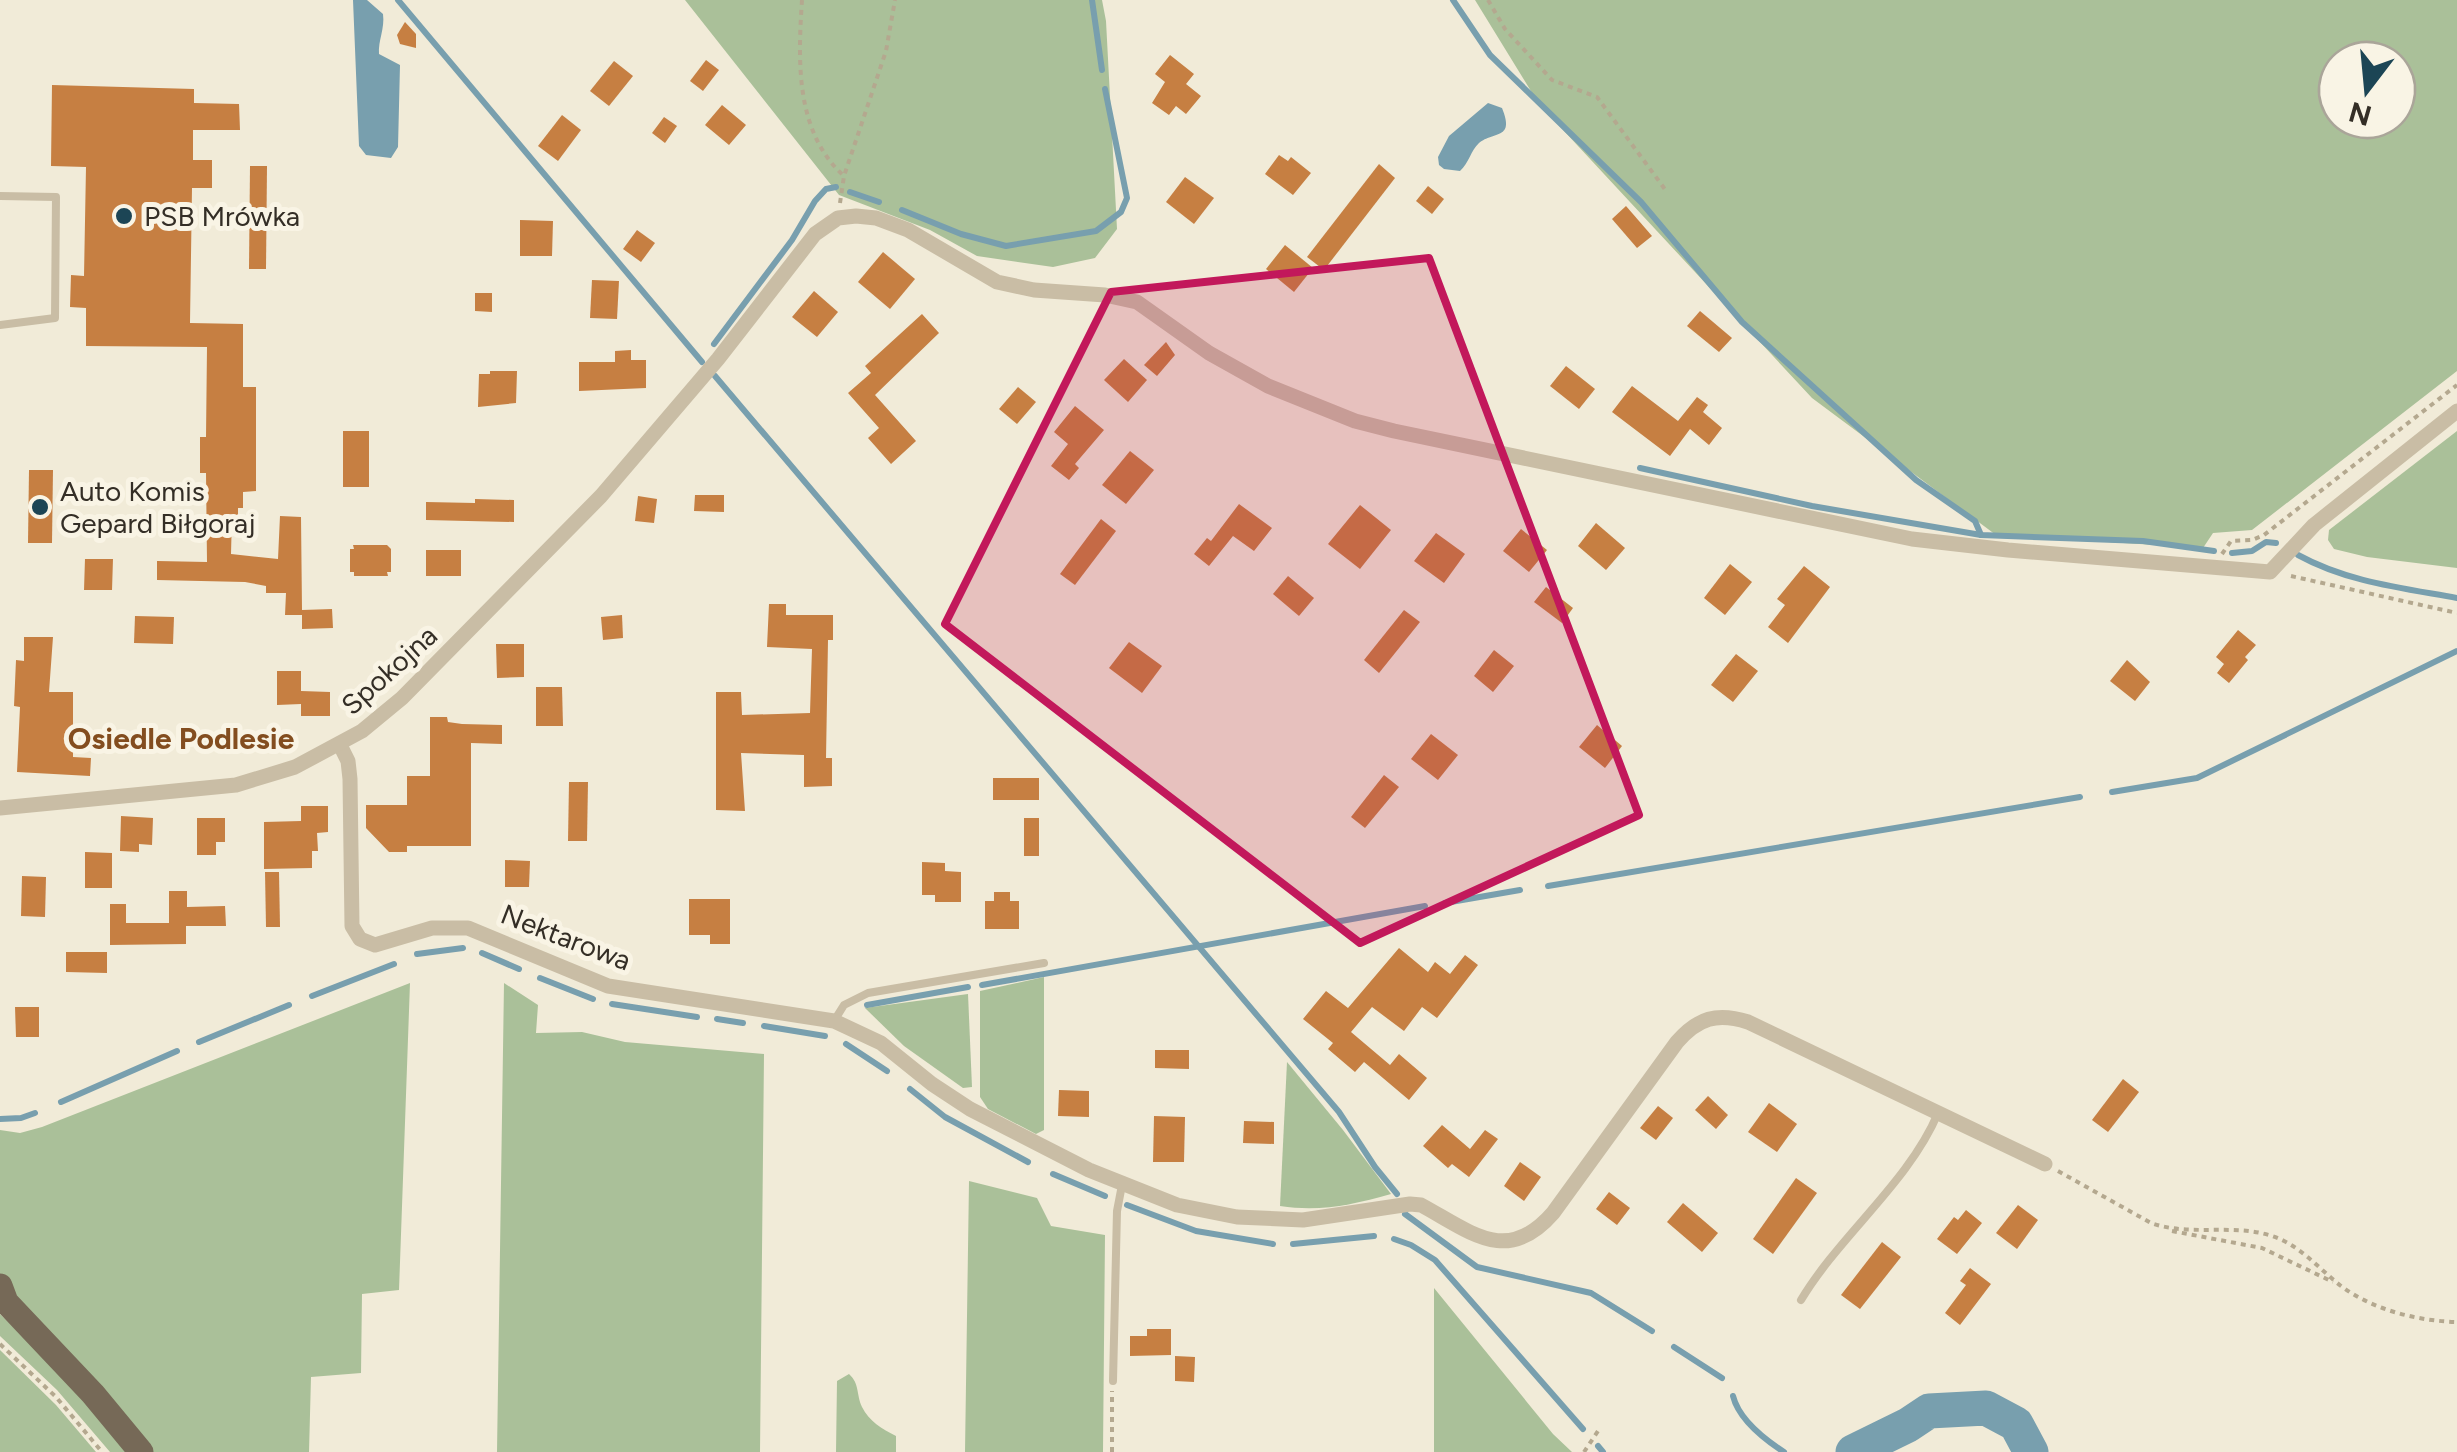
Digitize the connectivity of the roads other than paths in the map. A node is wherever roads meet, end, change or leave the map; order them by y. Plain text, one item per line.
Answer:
1 (0, 196) edge
2 (0, 325) edge
3 (2457, 411) edge
4 (340, 745) junction
5 (0, 808) edge
6 (1044, 963) dead end
7 (834, 1021) junction
8 (1938, 1113) junction
9 (2045, 1164) road end
10 (1122, 1185) junction
11 (2, 1296) edge
12 (1801, 1300) dead end
13 (1112, 1381) road end
14 (141, 1452) edge

1 - 2 lane
3 - 4 street, Spokojna
4 - 5 street, Spokojna
4 - 7 street, Nektarowa
6 - 7 lane
7 - 10 street, Nektarowa
8 - 9 street
8 - 10 street, Nektarowa
8 - 12 lane
10 - 13 lane
11 - 14 main road

